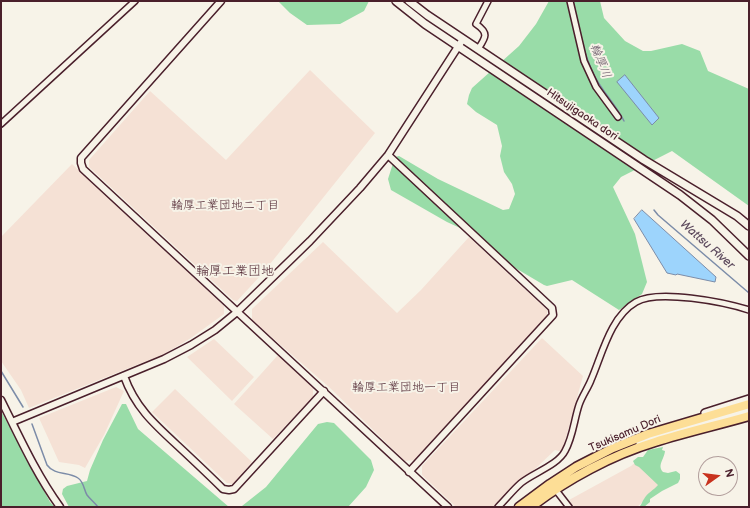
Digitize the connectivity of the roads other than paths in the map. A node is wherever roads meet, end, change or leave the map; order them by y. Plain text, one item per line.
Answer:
1 (135, 1) edge
2 (221, 1) edge
3 (396, 1) edge
4 (409, 1) edge
5 (488, 1) edge
6 (570, 1) edge
7 (463, 39) junction
8 (459, 47) junction
9 (478, 49) junction
10 (618, 117) dead end
11 (1, 124) edge
12 (388, 155) junction
13 (749, 226) edge
14 (749, 256) edge
15 (749, 310) edge
16 (237, 312) junction
17 (124, 376) junction
18 (324, 391) junction
19 (749, 399) edge
20 (1, 400) edge
21 (749, 404) edge
22 (749, 410) edge
23 (749, 416) edge
24 (12, 422) junction
25 (650, 433) junction
26 (410, 472) junction
27 (553, 487) junction
28 (60, 507) edge
29 (448, 507) edge
30 (498, 507) edge
31 (519, 507) edge
32 (526, 507) edge
33 (531, 507) edge
34 (569, 507) edge

1 - 11 street
2 - 16 street
3 - 8 main road, Hitsujigaoka dori
4 - 7 main road, Hitsujigaoka dori
5 - 9 street
6 - 10 street
7 - 8 street
7 - 9 main road, Hitsujigaoka dori
8 - 12 street
8 - 14 main road, Hitsujigaoka dori
9 - 13 main road, Hitsujigaoka dori
12 - 16 street
12 - 26 street
15 - 30 street
16 - 17 street
16 - 18 street
17 - 18 street
17 - 24 street
18 - 26 street
19 - 25 main road
20 - 24 street
21 - 25 highway, Tsukisamu Dori
22 - 27 main road
23 - 27 highway, Tsukisamu Dori
24 - 28 street
25 - 27 highway, Tsukisamu Dori
26 - 29 street
27 - 31 highway, Tsukisamu Dori
27 - 32 main road
27 - 33 highway, Tsukisamu Dori
27 - 34 street

